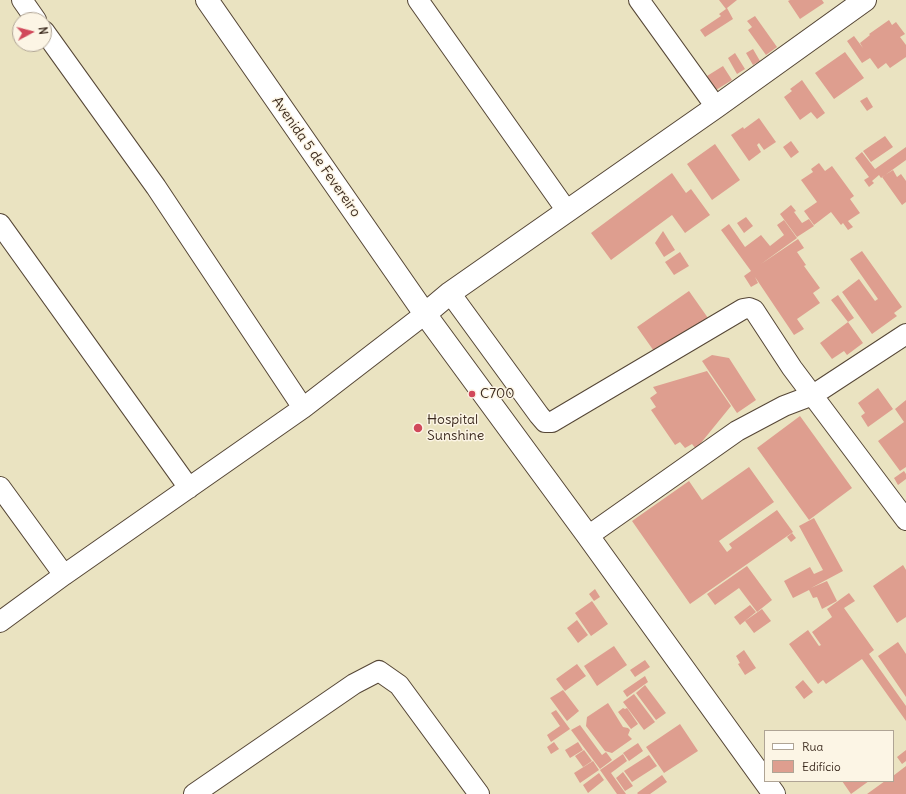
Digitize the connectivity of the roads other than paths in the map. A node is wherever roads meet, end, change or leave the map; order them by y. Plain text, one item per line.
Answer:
1 (22, 0) edge
2 (207, 0) edge
3 (418, 0) edge
4 (639, 0) edge
5 (859, 2) edge
6 (30, 12) edge
7 (52, 42) edge
8 (716, 107) junction
9 (567, 211) junction
10 (0, 224) edge
11 (450, 293) junction
12 (425, 314) junction
13 (906, 334) edge
14 (812, 395) junction
15 (303, 408) junction
16 (0, 487) edge
17 (189, 488) junction
18 (906, 520) edge
19 (588, 536) junction
20 (64, 575) junction
21 (0, 622) edge
22 (764, 780) edge
23 (765, 782) edge
24 (194, 794) edge
25 (479, 794) edge
26 (774, 794) edge

1 - 6 street
2 - 12 street, Avenida 5 de Fevereiro
3 - 9 street
4 - 8 street
5 - 8 street
7 - 15 street
8 - 9 street
9 - 11 street
10 - 17 street
11 - 12 street
11 - 14 street
12 - 15 street
12 - 19 street, Avenida 5 de Fevereiro
13 - 14 street
14 - 18 street
14 - 19 street
15 - 17 street
16 - 20 street
17 - 20 street
19 - 22 street, Avenida 5 de Fevereiro
20 - 21 street
23 - 26 street, Avenida 5 de Fevereiro
24 - 25 street

